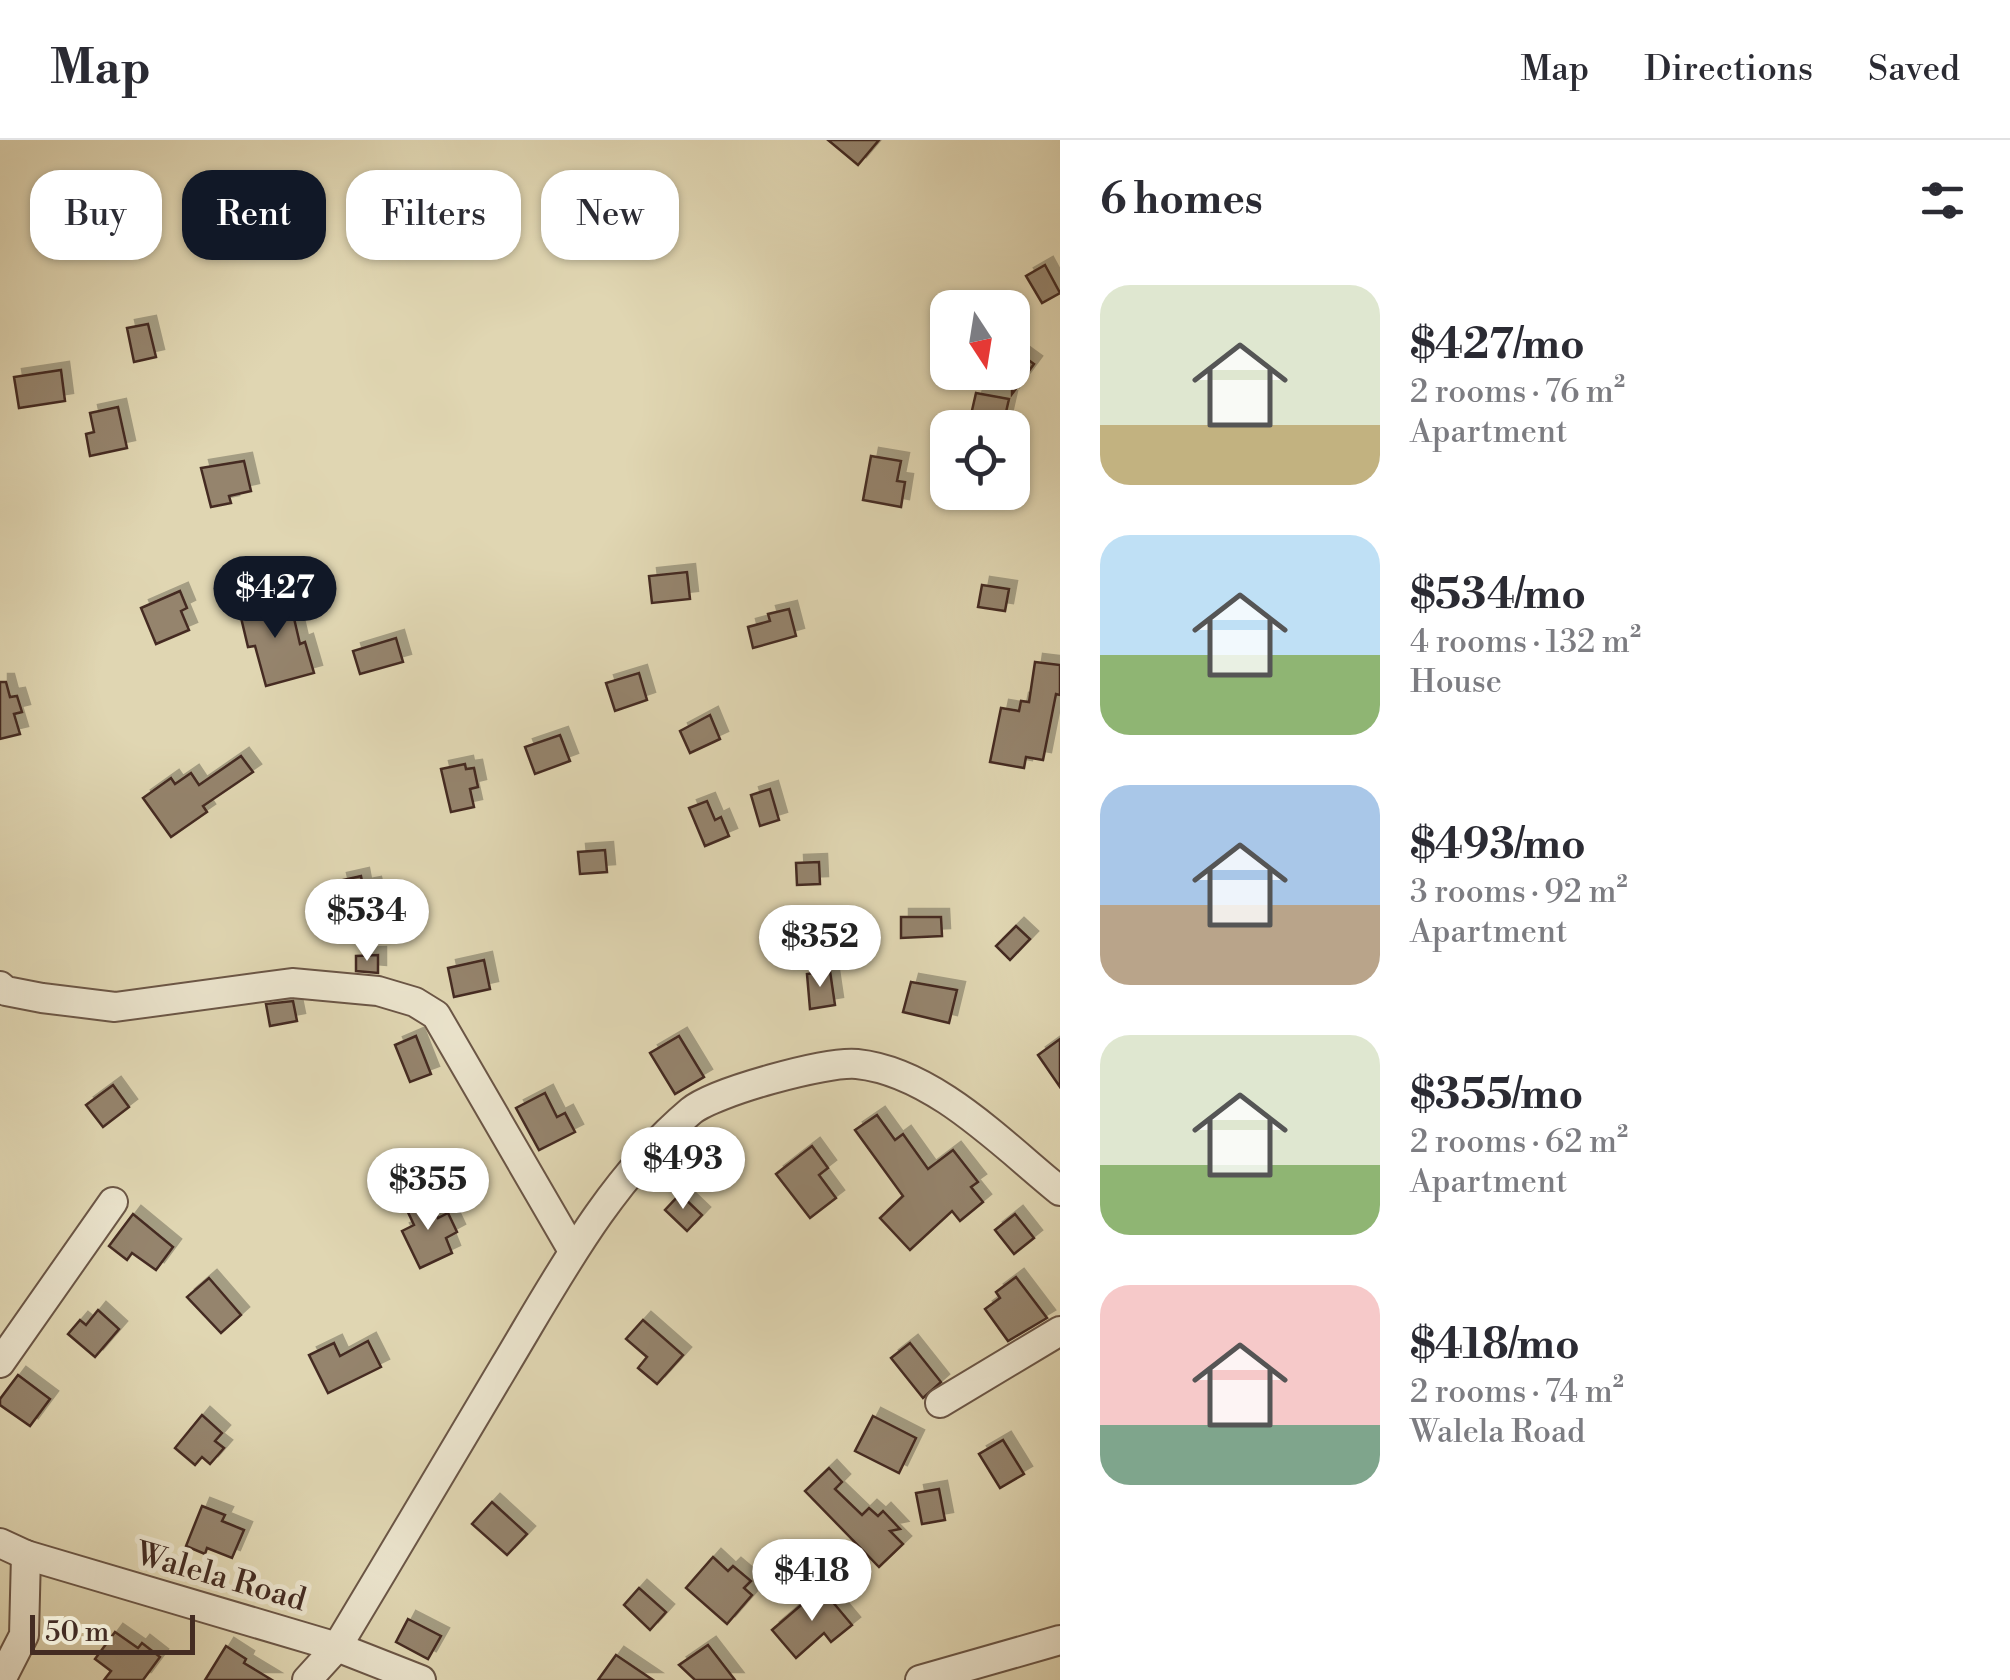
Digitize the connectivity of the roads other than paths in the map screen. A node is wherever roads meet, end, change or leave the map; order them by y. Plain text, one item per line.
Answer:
1 (0, 986) edge
2 (1060, 1191) edge
3 (113, 1202) dead end
4 (573, 1251) junction
5 (1060, 1330) edge
6 (0, 1363) edge
7 (940, 1403) dead end
8 (0, 1543) edge
9 (26, 1555) junction
10 (1060, 1640) edge
11 (337, 1648) junction
12 (410, 1678) edge
13 (1, 1680) edge
14 (307, 1680) edge
15 (920, 1680) edge

1 - 4 street
2 - 4 street
3 - 6 street
4 - 11 street
5 - 7 street
8 - 9 street, Walela Road
9 - 11 street, Walela Road
9 - 13 street
10 - 15 street
11 - 12 street, Walela Road
11 - 14 street

